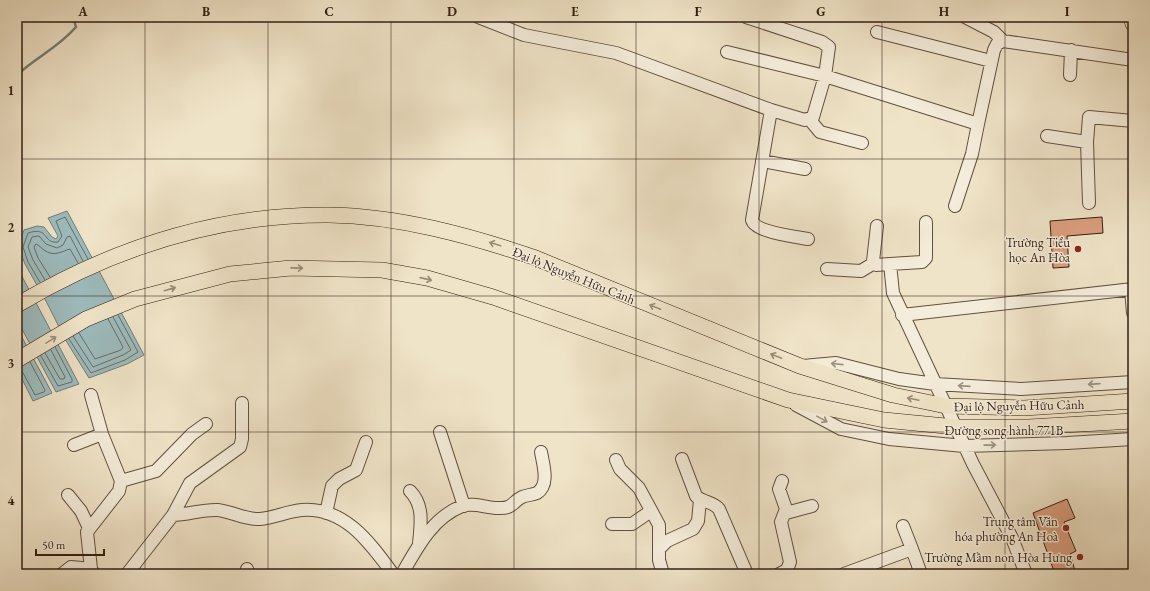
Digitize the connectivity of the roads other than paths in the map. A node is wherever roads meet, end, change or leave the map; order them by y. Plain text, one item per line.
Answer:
1 (478, 17) edge
2 (746, 17) edge
3 (965, 17) edge
4 (1131, 17) edge
5 (1133, 24) edge
6 (877, 32) dead end
7 (1004, 41) junction
8 (1071, 50) junction
9 (727, 52) dead end
10 (991, 60) junction
11 (1133, 60) edge
12 (825, 76) junction
13 (1070, 76) dead end
14 (771, 110) junction
15 (810, 120) junction
16 (1133, 121) edge
17 (978, 124) junction
18 (1047, 136) dead end
19 (1087, 142) junction
20 (862, 143) dead end
21 (762, 161) junction
22 (805, 169) dead end
23 (1089, 203) dead end
24 (955, 206) dead end
25 (926, 222) dead end
26 (877, 226) dead end
27 (808, 239) dead end
28 (874, 263) junction
29 (890, 264) junction
30 (827, 269) dead end
31 (1132, 289) edge
32 (17, 305) edge
33 (1133, 313) edge
34 (902, 315) junction
35 (17, 360) edge
36 (800, 366) junction
37 (1133, 382) edge
38 (935, 384) junction
39 (91, 395) dead end
40 (788, 400) junction
41 (1133, 401) edge
42 (242, 403) dead end
43 (946, 406) junction
44 (1133, 421) edge
45 (206, 424) dead end
46 (956, 427) junction
47 (440, 432) dead end
48 (102, 434) junction
49 (1133, 439) edge
50 (366, 442) dead end
51 (74, 445) dead end
52 (964, 446) junction
53 (541, 452) dead end
54 (682, 459) dead end
55 (616, 460) dead end
56 (121, 481) junction
57 (782, 481) dead end
58 (410, 491) dead end
59 (68, 495) dead end
60 (700, 500) junction
61 (464, 506) junction
62 (812, 506) dead end
63 (651, 511) junction
64 (326, 513) junction
65 (786, 513) junction
66 (173, 515) junction
67 (612, 524) dead end
68 (903, 526) dead end
69 (89, 528) junction
70 (419, 543) junction
71 (660, 548) junction
72 (912, 549) junction
73 (93, 572) edge
74 (62, 574) edge
75 (127, 574) edge
76 (393, 574) edge
77 (402, 574) edge
78 (663, 574) edge
79 (747, 574) edge
80 (779, 574) edge
81 (844, 574) edge
82 (922, 574) edge
83 (1026, 574) edge

1 - 14 street
2 - 12 street
3 - 7 street
4 - 5 main road
6 - 10 street
7 - 8 street
7 - 10 street
8 - 11 street
8 - 13 street
9 - 12 street
10 - 17 street
12 - 15 street
12 - 17 street
14 - 15 street
14 - 21 street
15 - 20 street
16 - 19 street
17 - 24 street
18 - 19 street
19 - 23 street
21 - 22 street
21 - 27 street
25 - 29 street
26 - 28 street
28 - 29 street
28 - 30 street
29 - 34 street
31 - 33 street
31 - 34 street
36 -> 32 main road, Đại lộ Nguyễn Hữu Cảnh
34 - 38 street
35 -> 40 main road, Đại lộ Nguyễn Hữu Cảnh
38 -> 36 street
43 -> 36 main road, Đại lộ Nguyễn Hữu Cảnh
37 -> 38 street
38 - 43 street
39 - 48 street
40 - 46 main road, Đại lộ Nguyễn Hữu Cảnh
40 -> 52 street, Đường song hành 771B
41 - 43 main road, Đại lộ Nguyễn Hữu Cảnh
42 - 66 street
43 - 46 street
44 - 46 main road, Đại lộ Nguyễn Hữu Cảnh
45 - 56 street
46 - 52 street
47 - 61 street
48 - 51 street
48 - 56 street
52 -> 49 street, Đường song hành 771B
50 - 64 street
52 - 83 street
53 - 61 street
54 - 60 street
55 - 63 street
56 - 69 street
57 - 65 street
58 - 70 street
59 - 69 street
60 - 71 street
60 - 79 street
61 - 70 street
62 - 65 street
63 - 67 street
63 - 71 street
64 - 66 street
64 - 76 street
65 - 80 street
66 - 75 street
68 - 72 street
69 - 73 street
70 - 77 street
71 - 78 street
72 - 81 street
72 - 82 street
73 - 74 street

